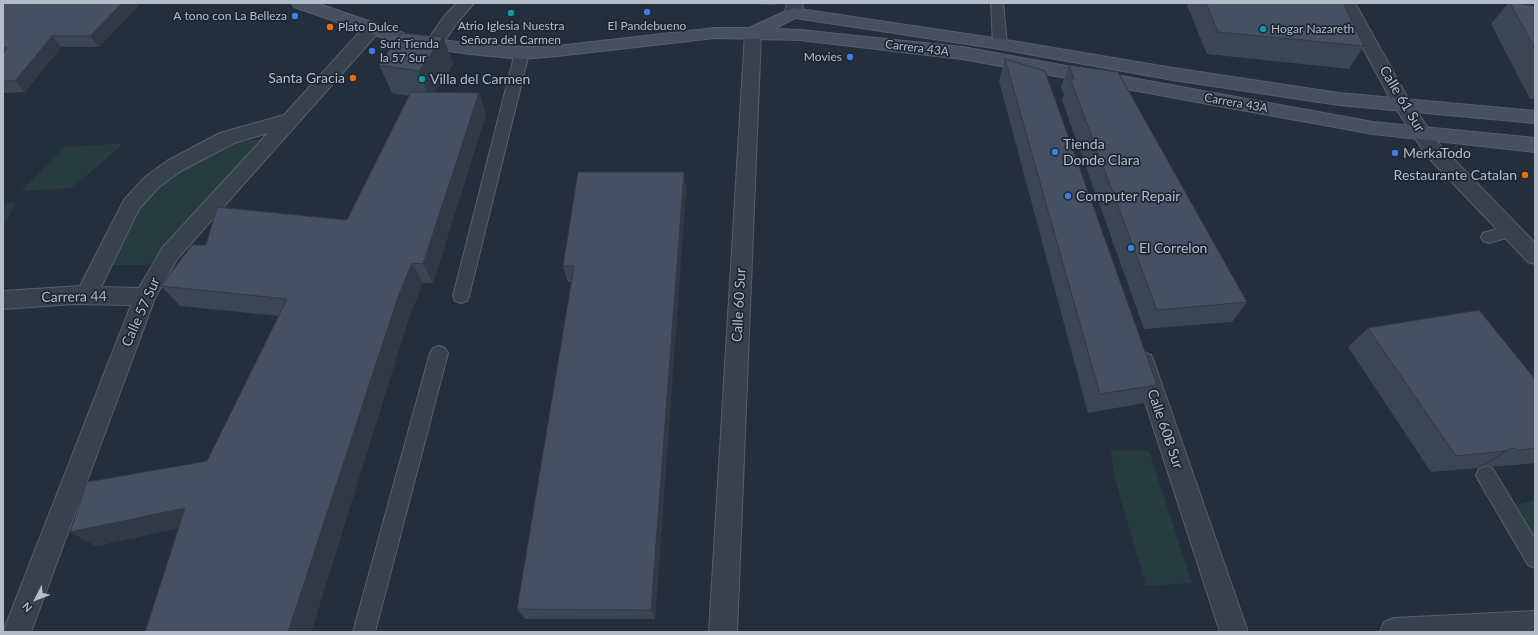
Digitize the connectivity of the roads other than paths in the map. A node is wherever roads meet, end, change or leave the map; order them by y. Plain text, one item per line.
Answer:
1 (300, 3) edge
2 (466, 3) edge
3 (997, 3) edge
4 (1347, 3) edge
5 (794, 8) edge
6 (372, 29) junction
7 (753, 32) junction
8 (1000, 44) junction
9 (433, 45) junction
10 (522, 53) junction
11 (1043, 67) junction
12 (1048, 92) edge
13 (1402, 104) junction
14 (1535, 117) edge
15 (289, 120) junction
16 (1422, 134) junction
17 (1535, 144) edge
18 (1511, 231) junction
19 (1489, 237) dead end
20 (1535, 256) edge
21 (86, 295) junction
22 (461, 296) dead end
23 (145, 297) junction
24 (3, 300) edge
25 (1135, 339) edge
26 (439, 354) dead end
27 (1486, 475) edge
28 (1535, 558) edge
29 (1535, 625) edge
30 (17, 632) edge
31 (364, 632) edge
32 (723, 632) edge
33 (1234, 632) edge
34 (1394, 632) edge

1 - 6 main road, Carrera 43A
2 - 9 street
3 - 8 lane
4 - 13 street, Calle 61 Sur
5 - 7 main road
5 - 8 main road, Carrera 43A
6 - 9 main road, Carrera 43A
6 - 15 street, Calle 57 Sur
7 - 10 main road, Carrera 43A
7 - 11 main road, Carrera 43A
7 - 32 street, Calle 60 Sur
8 - 13 main road, Carrera 43A
9 - 10 main road, Carrera 43A
10 - 22 lane
11 - 12 street
11 - 16 main road, Carrera 43A
13 - 14 main road, Carrera 43A
13 - 16 street, Calle 61 Sur
15 - 21 street
15 - 23 street, Calle 57 Sur
16 - 17 main road, Carrera 43A
16 - 18 street, Calle 61 Sur
18 - 19 lane
18 - 20 street, Calle 61 Sur
21 - 23 street, Carrera 44
21 - 24 street, Carrera 44
23 - 30 street, Calle 57 Sur
25 - 33 street, Calle 60B Sur
26 - 31 lane
27 - 28 lane
29 - 34 street

